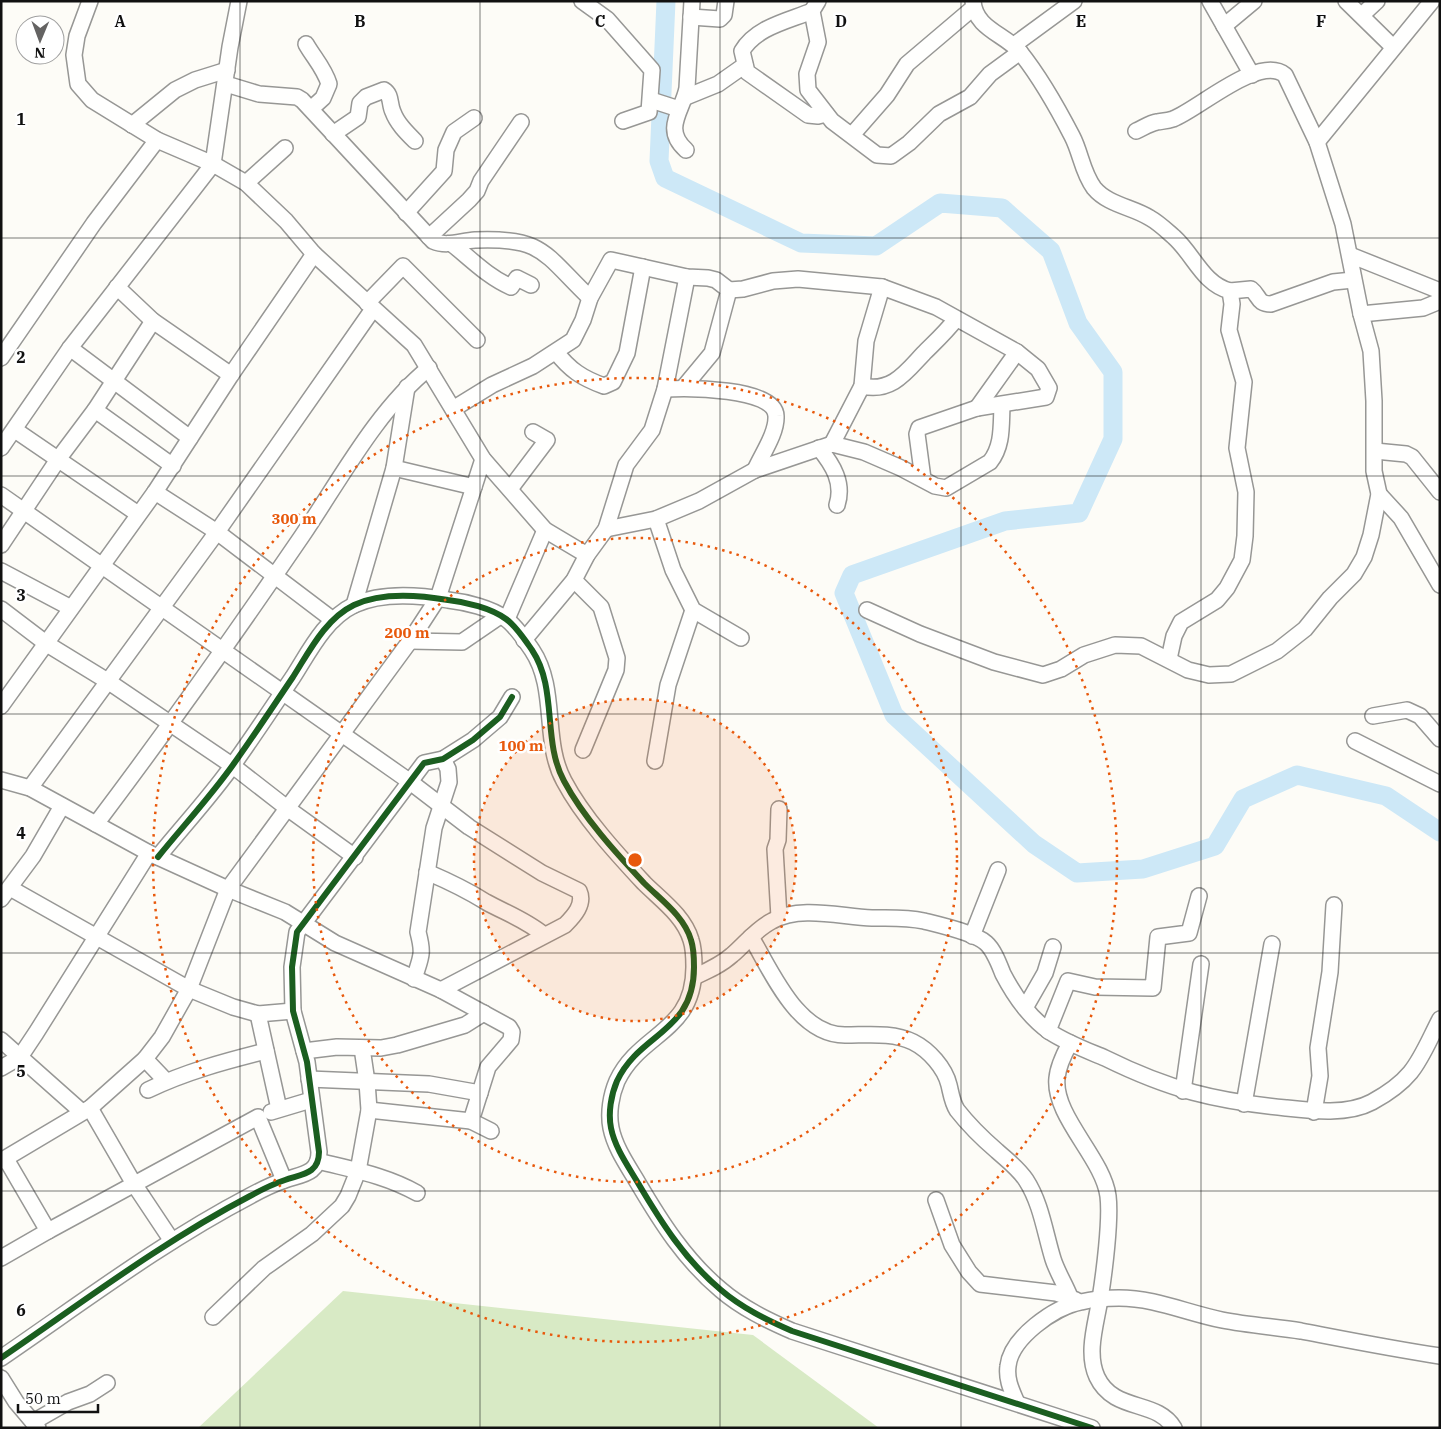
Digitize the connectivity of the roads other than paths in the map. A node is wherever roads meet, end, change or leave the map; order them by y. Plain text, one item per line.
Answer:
1 (90, 1) edge
2 (240, 1) edge
3 (582, 1) edge
4 (726, 1) edge
5 (1074, 1) edge
6 (1210, 1) edge
7 (1254, 1) edge
8 (1346, 1) edge
9 (1377, 1) edge
10 (1432, 1) edge
11 (973, 4) edge
12 (815, 6) edge
13 (691, 9) edge
14 (1362, 15) junction
15 (1224, 26) junction
16 (306, 44) dead end
17 (1393, 47) junction
18 (1017, 48) junction
19 (744, 65) junction
20 (1252, 75) junction
21 (226, 77) junction
22 (652, 100) junction
23 (681, 105) junction
24 (312, 108) junction
25 (826, 114) junction
26 (474, 118) dead end
27 (623, 121) dead end
28 (521, 122) dead end
29 (132, 125) junction
30 (1136, 131) dead end
31 (333, 134) junction
32 (852, 135) junction
33 (157, 140) junction
34 (415, 141) dead end
35 (1317, 142) junction
36 (285, 148) dead end
37 (686, 150) dead end
38 (213, 164) junction
39 (246, 183) junction
40 (406, 213) junction
41 (429, 237) junction
42 (452, 244) junction
43 (314, 254) junction
44 (1350, 255) junction
45 (643, 267) junction
46 (686, 277) junction
47 (1353, 280) junction
48 (531, 285) dead end
49 (116, 287) junction
50 (882, 287) junction
51 (730, 290) junction
52 (1230, 291) junction
53 (1440, 291) edge
54 (590, 298) junction
55 (1440, 302) edge
56 (370, 306) junction
57 (1361, 314) junction
58 (956, 319) junction
59 (153, 321) junction
60 (478, 340) dead end
61 (70, 348) junction
62 (556, 352) junction
63 (1017, 352) junction
64 (1, 358) edge
65 (429, 368) junction
66 (231, 375) junction
67 (112, 382) junction
68 (407, 386) junction
69 (862, 386) junction
70 (683, 388) junction
71 (665, 389) junction
72 (1002, 406) junction
73 (978, 408) junction
74 (453, 409) junction
75 (95, 410) junction
76 (15, 430) junction
77 (533, 432) dead end
78 (190, 438) junction
79 (825, 446) junction
80 (1, 448) edge
81 (1375, 451) junction
82 (59, 458) junction
83 (483, 459) junction
84 (173, 466) junction
85 (394, 468) junction
86 (755, 470) junction
87 (923, 479) junction
88 (474, 487) junction
89 (510, 490) junction
90 (155, 492) junction
91 (1440, 492) edge
92 (1379, 494) junction
93 (1, 495) edge
94 (837, 505) dead end
95 (24, 511) junction
96 (138, 514) junction
97 (656, 519) junction
98 (606, 529) junction
99 (544, 530) junction
100 (218, 532) junction
101 (1, 546) edge
102 (587, 555) junction
103 (104, 566) junction
104 (1, 571) edge
105 (274, 576) junction
106 (574, 580) junction
107 (1440, 585) edge
108 (438, 598) junction
109 (354, 605) junction
110 (163, 607) junction
111 (71, 608) junction
112 (1, 609) edge
113 (694, 610) junction
114 (867, 610) dead end
115 (504, 617) junction
116 (333, 620) junction
117 (741, 638) dead end
118 (524, 640) junction
119 (410, 641) junction
120 (47, 644) junction
121 (222, 650) junction
122 (1169, 659) junction
123 (110, 682) junction
124 (6, 687) edge
125 (282, 693) junction
126 (512, 697) dead end
127 (1, 706) edge
128 (1373, 716) dead end
129 (171, 724) junction
130 (342, 734) junction
131 (1440, 739) edge
132 (1355, 741) dead end
133 (583, 750) dead end
134 (443, 759) junction
135 (655, 761) dead end
136 (233, 766) junction
137 (1, 780) edge
138 (409, 781) junction
139 (1440, 784) edge
140 (30, 788) junction
141 (442, 805) junction
142 (62, 806) junction
143 (287, 808) junction
144 (779, 808) dead end
145 (96, 824) junction
146 (154, 855) junction
147 (355, 857) junction
148 (998, 870) dead end
149 (427, 872) junction
150 (228, 889) junction
151 (6, 894) edge
152 (1199, 896) dead end
153 (1334, 905) dead end
154 (779, 917) junction
155 (304, 924) junction
156 (544, 935) junction
157 (972, 936) junction
158 (751, 937) junction
159 (97, 938) junction
160 (1272, 944) dead end
161 (1053, 947) dead end
162 (1201, 964) dead end
163 (694, 977) junction
164 (414, 979) junction
165 (189, 989) junction
166 (441, 990) junction
167 (1025, 1008) junction
168 (293, 1011) junction
169 (258, 1014) junction
170 (484, 1014) junction
171 (1440, 1019) edge
172 (1048, 1031) junction
173 (1, 1040) edge
174 (1070, 1043) junction
175 (362, 1048) junction
176 (304, 1050) junction
177 (266, 1051) junction
178 (20, 1057) junction
179 (145, 1059) junction
180 (1, 1068) edge
181 (309, 1079) junction
182 (166, 1081) junction
183 (367, 1082) junction
184 (148, 1090) dead end
185 (1183, 1091) junction
186 (480, 1093) junction
187 (311, 1100) junction
188 (1244, 1104) junction
189 (279, 1109) junction
190 (86, 1110) junction
191 (369, 1110) junction
192 (1314, 1112) junction
193 (258, 1117) junction
194 (470, 1120) junction
195 (490, 1131) dead end
196 (3, 1160) edge
197 (318, 1162) junction
198 (358, 1171) junction
199 (284, 1180) junction
200 (134, 1184) junction
201 (417, 1193) dead end
202 (936, 1200) dead end
203 (48, 1231) junction
204 (172, 1241) junction
205 (1, 1258) edge
206 (1074, 1299) junction
207 (1100, 1299) junction
208 (213, 1317) dead end
209 (1440, 1356) edge
210 (1, 1358) edge
211 (1, 1378) edge
212 (107, 1383) dead end
213 (6, 1398) edge
214 (1017, 1403) junction
215 (35, 1425) edge
216 (1092, 1428) edge
217 (1174, 1428) edge

1 - 29 street
2 - 21 street
3 - 22 street
4 - 13 street
5 - 18 street
6 - 15 street
7 - 15 street
8 - 14 street
9 - 14 street
10 - 17 street
11 - 18 street
11 - 32 street
12 - 19 street
12 - 25 street
13 - 23 street
14 - 17 street
15 - 20 street
16 - 24 street
17 - 35 street
18 - 32 street
18 - 52 street
19 - 23 street
19 - 25 street
20 - 30 street
20 - 35 street
21 - 24 street
21 - 29 street
21 - 38 street
22 - 23 street
22 - 27 street
23 - 37 street
24 - 31 street
25 - 32 street
26 - 40 street
28 - 41 street
29 - 33 street
31 - 34 street
31 - 40 street
33 - 38 street
33 - 64 street
35 - 44 street
36 - 39 street
38 - 39 street
38 - 49 street
39 - 43 street
40 - 41 street
41 - 42 street
42 - 48 street
42 - 54 street
43 - 56 street
43 - 66 street
44 - 47 street
44 - 53 street
45 - 46 street
45 - 54 street
45 - 62 street
46 - 51 street
46 - 71 street
47 - 52 street
47 - 57 street
49 - 59 street
49 - 61 street
50 - 51 street
50 - 58 street
50 - 69 street
51 - 70 street
52 - 122 street
54 - 62 street
55 - 57 street
56 - 60 street
56 - 65 street
56 - 100 street
57 - 81 street
58 - 63 street
58 - 69 street
59 - 66 street
59 - 67 street
61 - 67 street
61 - 76 street
62 - 74 street
63 - 72 street
63 - 73 street
65 - 68 street
65 - 74 street
66 - 78 street
67 - 75 street
67 - 78 street
68 - 85 street
68 - 105 street
69 - 79 street
70 - 71 street
70 - 86 street
71 - 98 street
72 - 73 street
72 - 87 street
73 - 87 street
74 - 83 street
75 - 82 street
75 - 84 street
76 - 80 street
76 - 82 street
77 - 89 street
78 - 84 street
79 - 86 street
79 - 87 street
79 - 94 street
81 - 91 street
81 - 92 street
82 - 95 street
82 - 96 street
83 - 88 street
83 - 89 street
84 - 90 street
85 - 88 street
85 - 109 street
86 - 97 street
88 - 108 street
89 - 99 street
90 - 96 street
90 - 100 street
92 - 107 street
92 - 122 street
93 - 95 street
95 - 101 street
95 - 103 street
96 - 103 street
97 - 98 street
97 - 113 street
98 - 102 street
99 - 102 street
99 - 115 street
100 - 105 street
100 - 110 street
102 - 106 street
103 - 110 street
103 - 111 street
104 - 111 street
105 - 116 street
105 - 121 street
106 - 118 street
106 - 133 street
108 - 109 street
108 - 115 street
108 - 119 street
109 - 116 street
110 - 121 street
110 - 123 street
111 - 120 street
112 - 120 street
113 - 117 street
113 - 135 street
114 - 122 street
115 - 118 street
115 - 119 street
116 - 125 street
118 - 163 street
119 - 130 street
120 - 123 street
120 - 124 street
121 - 125 street
121 - 129 street
123 - 129 street
123 - 140 street
124 - 127 street
125 - 130 street
125 - 136 street
126 - 134 street
128 - 131 street
129 - 136 street
129 - 145 street
130 - 138 street
130 - 143 street
132 - 139 street
134 - 138 street
134 - 141 street
136 - 143 street
136 - 146 street
137 - 140 street
138 - 141 street
138 - 147 street
140 - 142 street
141 - 149 street
141 - 156 street
142 - 145 street
142 - 151 street
143 - 147 street
143 - 150 street
144 - 154 street
145 - 146 street
146 - 150 street
146 - 159 street
147 - 155 street
148 - 157 street
149 - 156 street
149 - 164 street
150 - 155 street
150 - 165 street
151 - 159 street
152 - 172 street
153 - 192 street
154 - 157 street
154 - 158 street
155 - 164 street
155 - 168 street
156 - 166 street
157 - 167 street
158 - 163 street
158 - 206 street
159 - 165 street
159 - 178 street
160 - 188 street
161 - 167 street
162 - 185 street
163 - 214 street
164 - 166 street
165 - 169 street
165 - 179 street
166 - 170 street
167 - 172 street
168 - 169 street
168 - 176 street
169 - 177 street
170 - 175 street
170 - 186 street
171 - 192 street
172 - 174 street
173 - 178 street
174 - 185 street
174 - 207 street
175 - 176 street
175 - 183 street
176 - 181 street
177 - 182 street
177 - 189 street
178 - 180 street
178 - 190 street
179 - 182 street
179 - 190 street
181 - 183 street
181 - 187 street
182 - 184 street
183 - 186 street
183 - 191 street
185 - 188 street
186 - 194 street
187 - 189 street
187 - 197 street
188 - 192 street
189 - 193 street
190 - 196 street
190 - 200 street
191 - 194 street
191 - 198 street
193 - 199 street
193 - 200 street
194 - 195 street
196 - 203 street
197 - 198 street
197 - 199 street
198 - 201 street
198 - 208 street
199 - 204 street
200 - 203 street
200 - 204 street
202 - 206 street
203 - 205 street
204 - 210 street
206 - 207 street
206 - 214 street
207 - 209 street
207 - 217 street
211 - 213 street
212 - 215 street
213 - 215 street
214 - 216 street

